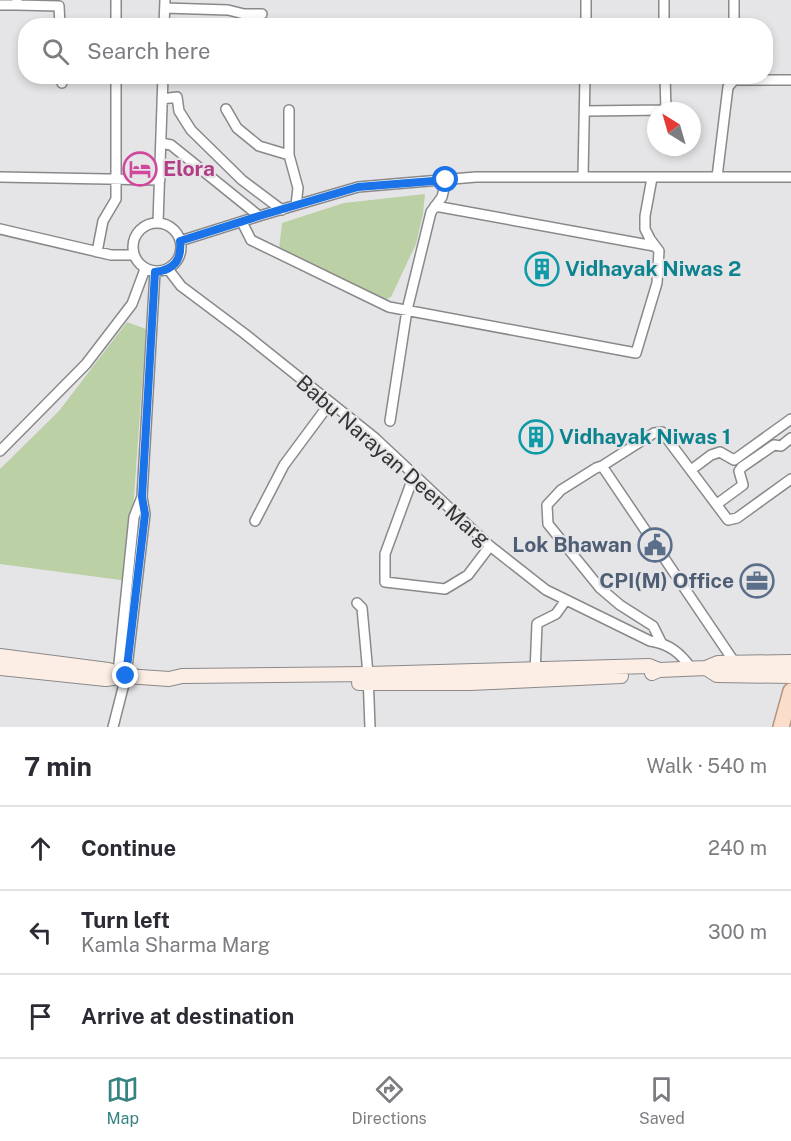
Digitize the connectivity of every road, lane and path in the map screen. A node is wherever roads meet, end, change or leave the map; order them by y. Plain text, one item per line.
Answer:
1 (116, 0) edge
2 (586, 0) edge
3 (664, 0) edge
4 (734, 0) edge
5 (17, 3) edge
6 (165, 4) edge
7 (0, 5) edge
8 (262, 14) dead end
9 (60, 18) edge
10 (116, 18) edge
11 (586, 18) edge
12 (664, 18) edge
13 (734, 18) edge
14 (773, 79) edge
15 (791, 80) edge
16 (116, 84) edge
17 (163, 84) edge
18 (585, 84) edge
19 (665, 84) edge
20 (730, 84) edge
21 (162, 99) junction
22 (226, 109) dead end
23 (289, 110) dead end
24 (585, 111) junction
25 (161, 143) junction
26 (289, 155) junction
27 (0, 177) edge
28 (583, 177) junction
29 (717, 177) junction
30 (791, 177) edge
31 (652, 178) junction
32 (116, 179) junction
33 (160, 180) junction
34 (446, 180) junction
35 (296, 205) junction
36 (435, 206) junction
37 (282, 210) junction
38 (259, 216) junction
39 (242, 222) junction
40 (158, 223) junction
41 (0, 229) edge
42 (180, 241) junction
43 (654, 246) junction
44 (97, 252) junction
45 (134, 255) junction
46 (168, 269) junction
47 (150, 270) junction
48 (408, 310) junction
49 (330, 402) junction
50 (791, 419) edge
51 (390, 421) dead end
52 (791, 438) edge
53 (0, 451) edge
54 (602, 466) junction
55 (691, 470) junction
56 (414, 475) junction
57 (791, 479) edge
58 (717, 504) junction
59 (255, 521) dead end
60 (490, 546) junction
61 (566, 600) junction
62 (357, 603) dead end
63 (661, 642) junction
64 (0, 656) edge
65 (791, 662) edge
66 (735, 663) junction
67 (0, 668) edge
68 (706, 668) junction
69 (692, 669) junction
70 (122, 675) junction
71 (535, 675) junction
72 (791, 676) edge
73 (368, 678) junction
74 (791, 690) edge
75 (112, 727) edge
76 (370, 727) edge
77 (781, 727) edge

1 - 10 street
2 - 11 street
3 - 12 street
4 - 13 street
5 - 7 street
5 - 9 street
6 - 8 street
14 - 15 street
16 - 32 street
17 - 21 street
18 - 24 street
19 - 24 street
20 - 29 street
21 - 25 street
21 - 37 street
22 - 26 street
23 - 26 street
24 - 28 street
25 - 33 street
25 - 38 street
26 - 35 street
27 - 32 street
28 - 31 street
28 - 34 street
29 - 30 street
29 - 31 street
31 - 43 street
32 - 33 street
32 - 44 street
33 - 40 street
34 - 35 street
34 - 36 street
35 - 37 street
36 - 43 street
36 - 48 street
37 - 38 street
38 - 39 street
39 - 42 street
39 - 48 street
40 - 42 street
40 - 45 street
41 - 44 street
42 - 46 street
43 - 48 street
44 - 45 street
45 - 47 street
46 - 47 street
46 - 49 street, Babu Narayan Deen Marg
47 - 53 street
47 - 70 street
48 - 51 street
49 - 56 street, Babu Narayan Deen Marg
49 - 59 street
50 - 55 street
52 - 58 street
54 - 55 street
54 - 63 street
54 - 66 street
55 - 58 street
56 - 60 street, Babu Narayan Deen Marg
56 - 60 street
57 - 58 street
60 - 61 street, Babu Narayan Deen Marg
61 - 63 street, Babu Narayan Deen Marg
61 - 71 street
62 - 73 street
63 - 69 street, Babu Narayan Deen Marg
64 - 70 street
65 - 66 street
66 - 68 street
67 - 70 street
68 - 69 street
68 - 72 street
69 - 71 street
70 - 73 street
70 - 75 street
71 - 73 street
73 - 76 street
74 - 77 main road

